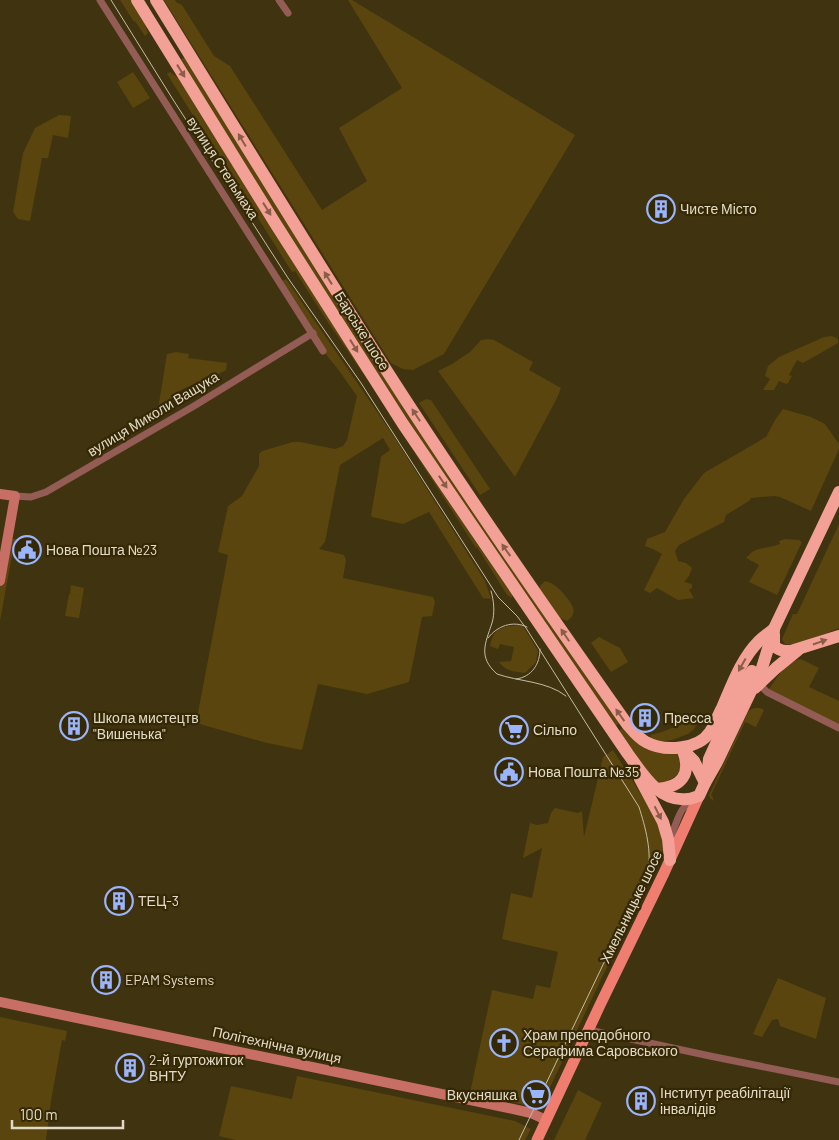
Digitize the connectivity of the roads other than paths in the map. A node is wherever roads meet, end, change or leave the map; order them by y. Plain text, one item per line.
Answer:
1 (100, 0) edge
2 (137, 0) edge
3 (156, 0) edge
4 (279, 0) edge
5 (288, 12) dead end
6 (183, 44) junction
7 (170, 53) junction
8 (313, 333) junction
9 (323, 351) dead end
10 (839, 492) edge
11 (0, 494) edge
12 (15, 496) junction
13 (0, 581) edge
14 (774, 629) junction
15 (839, 636) edge
16 (802, 648) junction
17 (759, 684) junction
18 (746, 700) junction
19 (839, 728) edge
20 (678, 749) junction
21 (628, 754) junction
22 (705, 783) junction
23 (657, 790) junction
24 (697, 802) junction
25 (670, 860) junction
26 (0, 1002) edge
27 (589, 1030) junction
28 (839, 1082) edge
29 (546, 1120) junction
30 (537, 1140) edge

1 - 8 street, вулиця Стельмаха
2 - 7 highway, Барське шосе
3 - 6 highway
4 - 5 street
6 - 7 highway
20 -> 6 highway
7 -> 21 highway, Барське шосе
8 - 9 street, вулиця Стельмаха
8 - 12 street, вулиця Миколи Ващука
10 - 14 highway
11 - 12 street, вулиця Миколи Ващука
12 - 13 street
14 - 16 highway
14 - 18 highway
14 -> 20 highway
14 - 22 highway
16 -> 15 highway
16 - 17 highway
17 - 18 highway
17 - 19 street
18 - 22 highway
20 - 22 highway
20 - 23 highway
21 - 23 highway
21 -> 25 highway
22 - 24 highway
23 - 24 highway
24 - 25 main road, Хмельницьке шосе
25 - 27 main road, Хмельницьке шосе
26 - 29 street, Політехнічна вулиця
27 - 28 street
27 - 29 main road, Хмельницьке шосе
29 - 30 main road, Хмельницьке шосе

